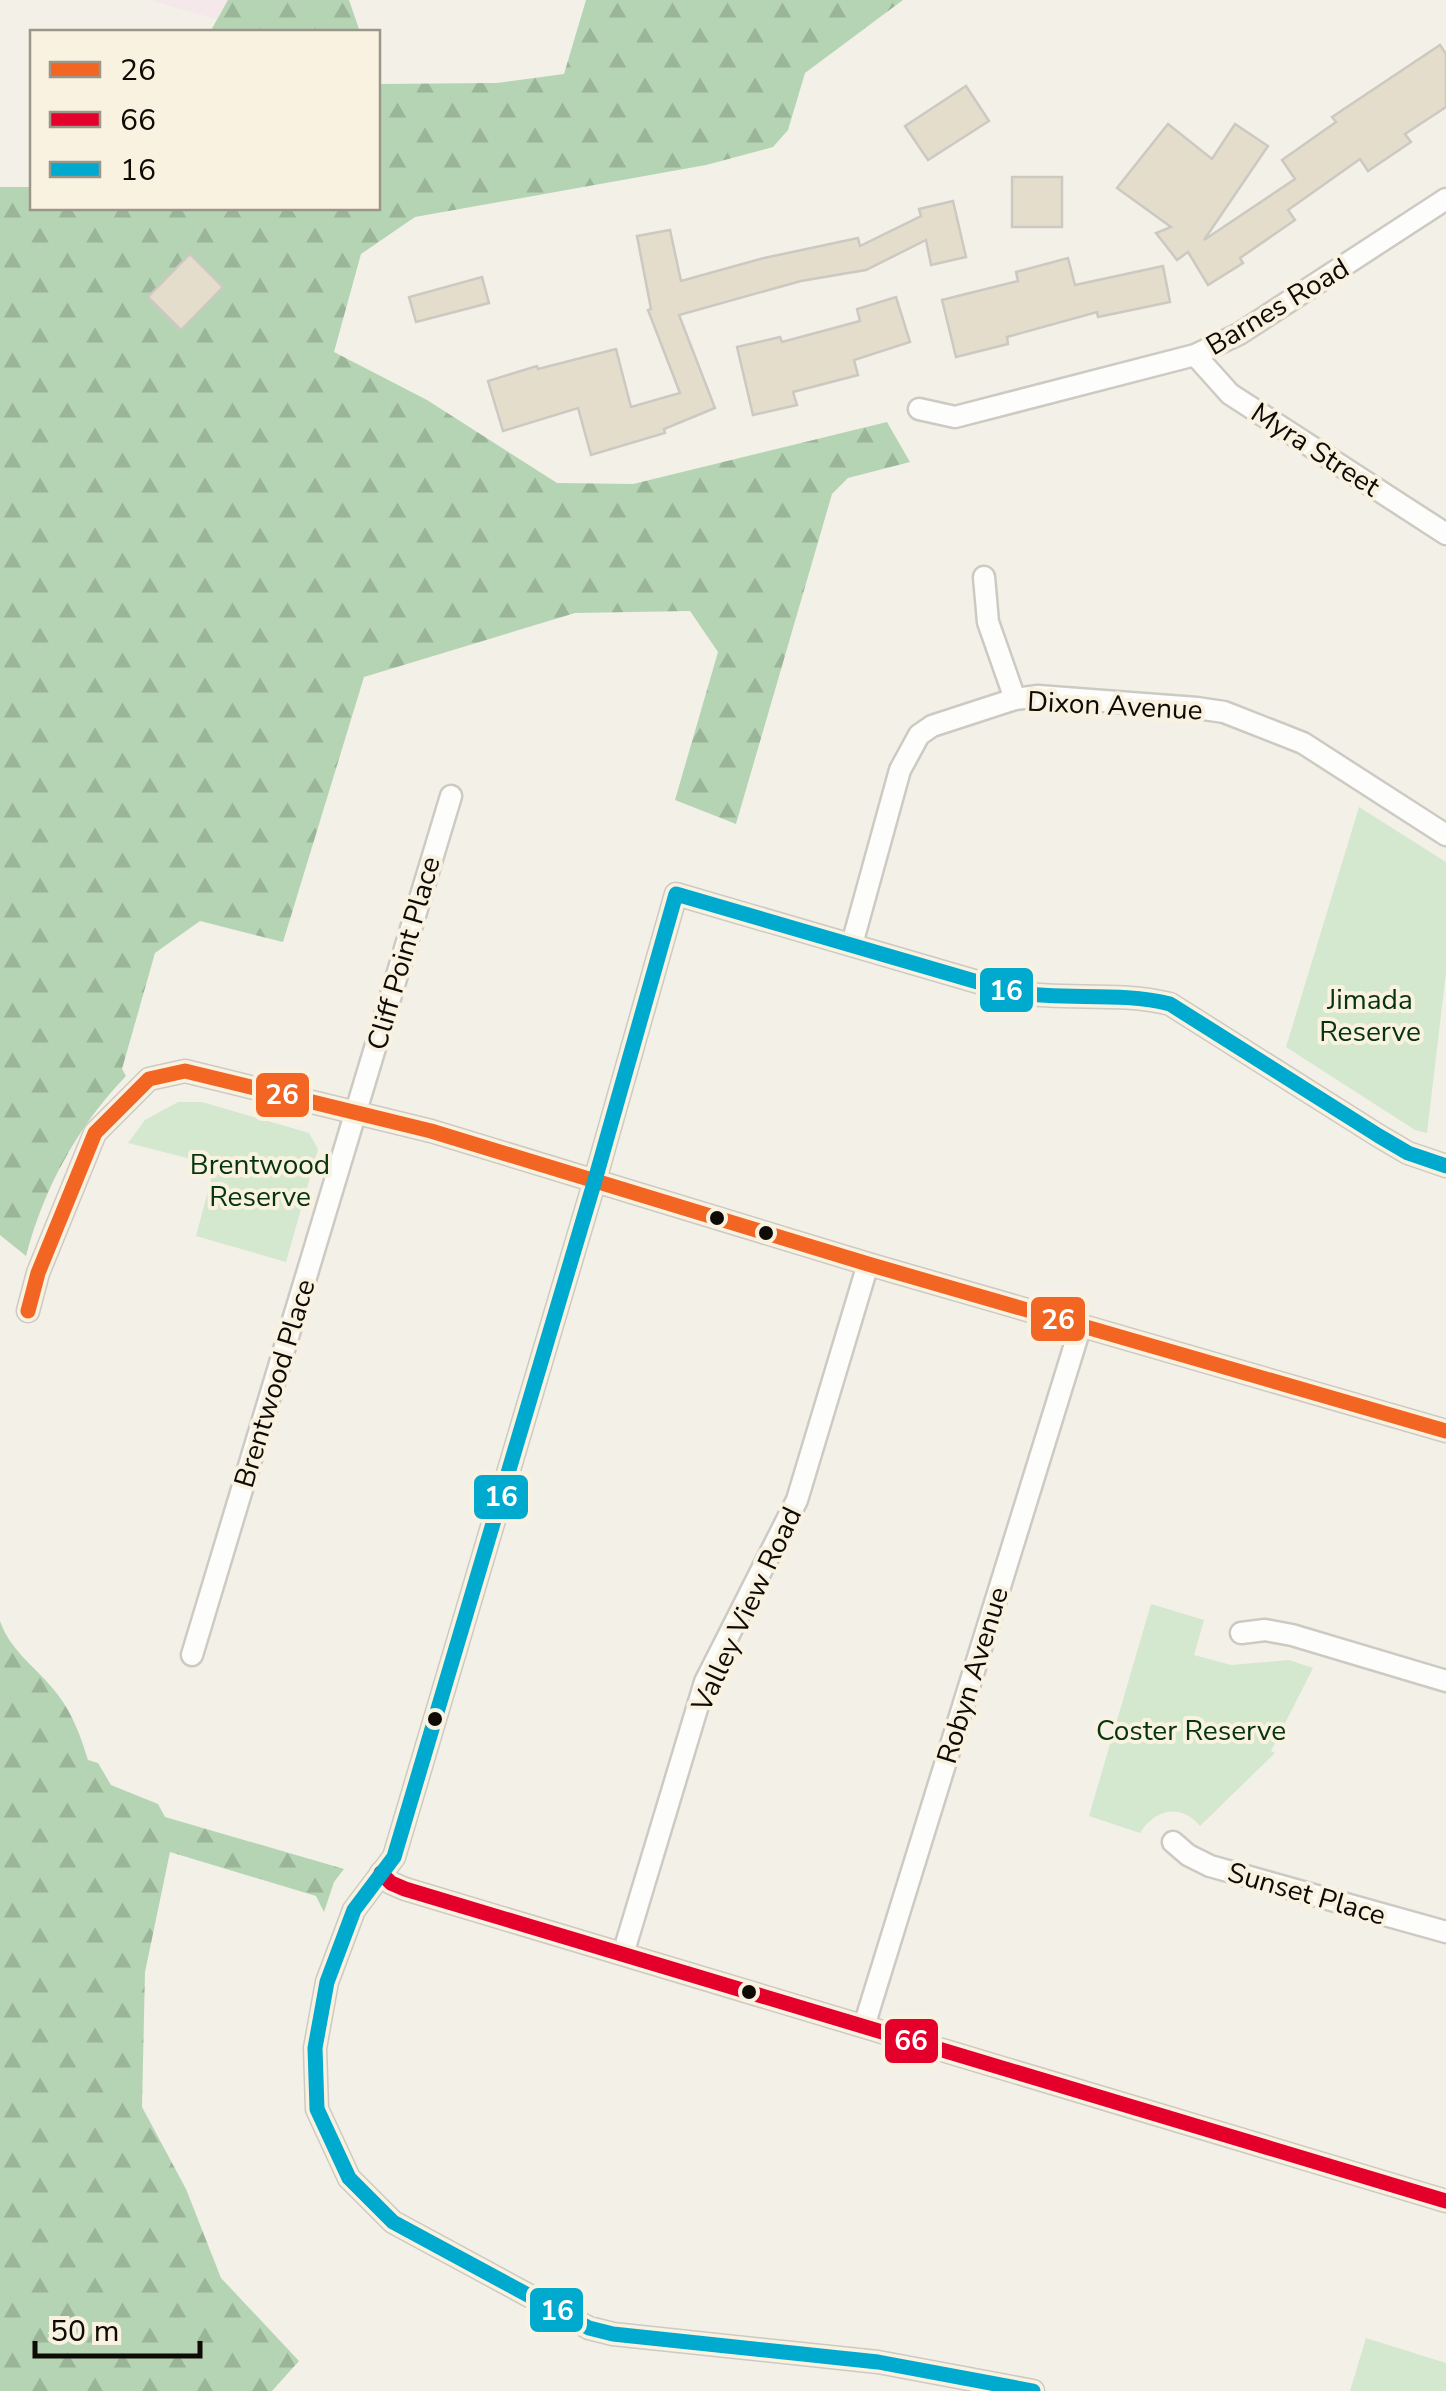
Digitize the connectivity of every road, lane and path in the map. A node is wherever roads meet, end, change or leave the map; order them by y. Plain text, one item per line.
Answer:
1 (1446, 199) edge
2 (1195, 355) junction
3 (919, 409) dead end
4 (1446, 534) edge
5 (984, 577) dead end
6 (1015, 699) junction
7 (452, 796) dead end
8 (1446, 835) edge
9 (852, 944) junction
10 (357, 1111) junction
11 (1446, 1166) edge
12 (595, 1180) junction
13 (868, 1264) junction
14 (28, 1311) dead end
15 (1081, 1325) junction
16 (1446, 1431) edge
17 (1241, 1632) dead end
18 (192, 1655) dead end
19 (1446, 1680) edge
20 (1172, 1842) dead end
21 (380, 1873) junction
22 (1446, 1932) edge
23 (622, 1954) junction
24 (864, 2026) junction
25 (1446, 2201) edge
26 (1033, 2391) edge

1 - 2 street, Barnes Road
2 - 3 street, Barnes Road
2 - 4 street, Myra Street
5 - 6 street
6 - 8 street, Dixon Avenue
6 - 9 street, Dixon Avenue
7 - 10 street, Cliff Point Place
9 - 11 street
9 - 12 street
10 - 12 street
10 - 14 street
10 - 18 street, Brentwood Place
12 - 13 street
12 - 21 street
13 - 15 street
13 - 23 street, Valley View Road
15 - 16 street
15 - 24 street, Robyn Avenue
17 - 19 street
20 - 22 street, Sunset Place
21 - 23 street
21 - 26 street
23 - 24 street
24 - 25 street

